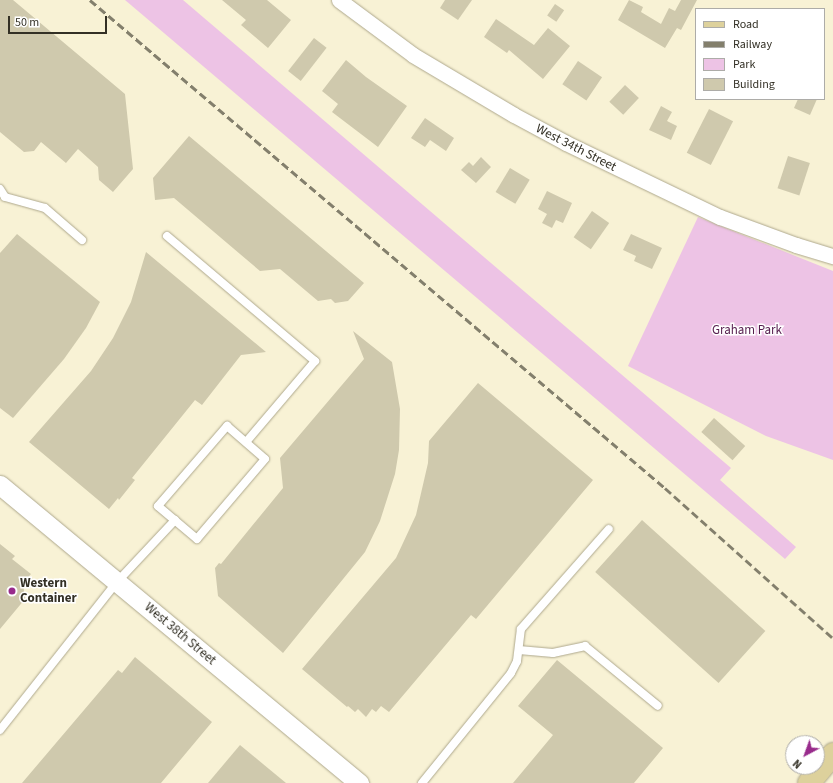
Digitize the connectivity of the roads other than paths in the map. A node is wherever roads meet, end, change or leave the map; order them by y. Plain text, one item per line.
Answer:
1 (339, 0) edge
2 (0, 189) edge
3 (2, 197) edge
4 (167, 236) dead end
5 (82, 240) dead end
6 (833, 256) edge
7 (246, 442) junction
8 (0, 485) edge
9 (175, 520) junction
10 (609, 529) dead end
11 (117, 582) junction
12 (519, 650) junction
13 (658, 706) dead end
14 (0, 730) edge
15 (833, 754) edge
16 (359, 783) edge
17 (422, 783) edge
18 (809, 783) edge

1 - 6 street, West 34th Street
2 - 3 lane
3 - 5 lane
4 - 7 lane
7 - 9 lane
7 - 9 lane
8 - 11 street, West 38th Street
9 - 11 lane
10 - 12 lane
11 - 14 lane
11 - 16 street, West 38th Street
12 - 13 lane
12 - 17 lane
15 - 18 main road

